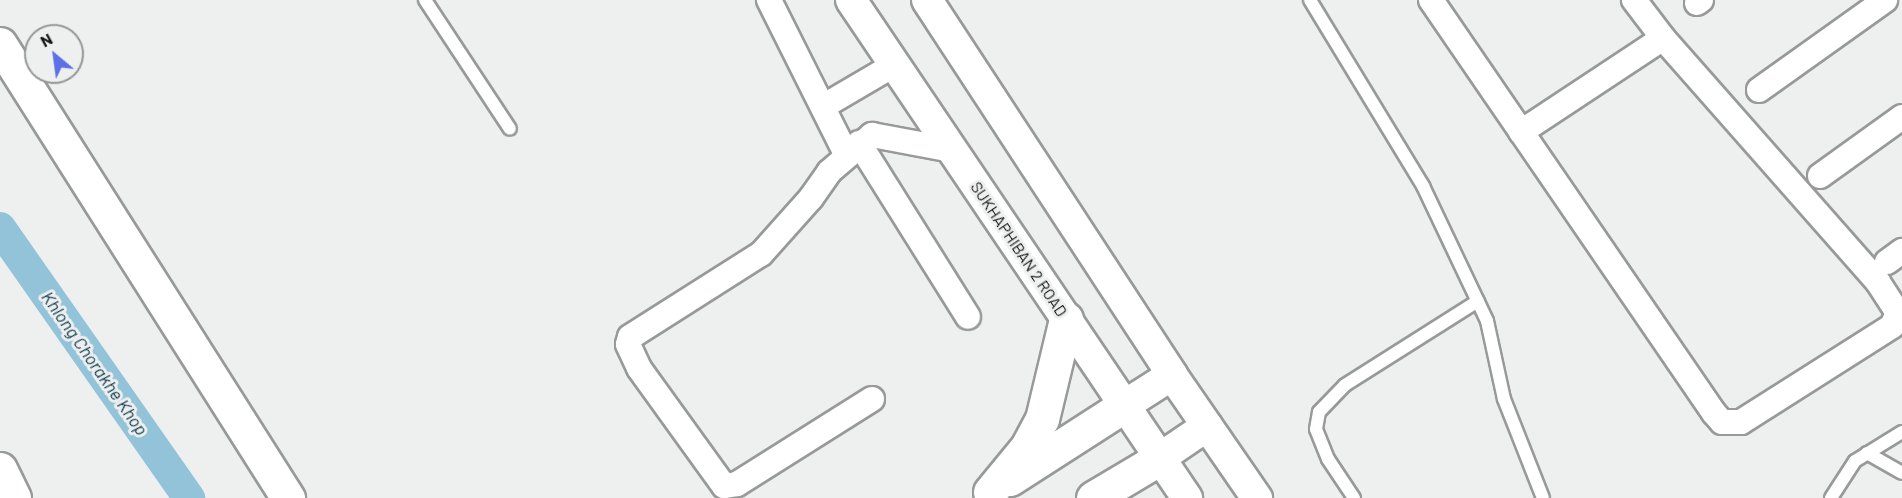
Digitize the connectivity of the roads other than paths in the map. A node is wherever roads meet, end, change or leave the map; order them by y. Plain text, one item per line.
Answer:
1 (425, 0) edge
2 (769, 0) edge
3 (851, 0) edge
4 (927, 0) edge
5 (1310, 0) edge
6 (1431, 0) edge
7 (1634, 0) edge
8 (1885, 0) edge
9 (1663, 38) junction
10 (0, 44) edge
11 (894, 65) junction
12 (1759, 90) dead end
13 (824, 106) junction
14 (1902, 117) edge
15 (510, 129) dead end
16 (1521, 132) junction
17 (853, 148) junction
18 (952, 150) junction
19 (1820, 176) dead end
20 (1478, 302) junction
21 (968, 317) dead end
22 (1066, 319) junction
23 (1172, 375) junction
24 (872, 399) dead end
25 (1125, 405) junction
26 (1207, 426) junction
27 (1902, 432) edge
28 (1868, 453) junction
29 (1160, 458) junction
30 (0, 469) edge
31 (1902, 473) edge
32 (985, 495) edge
33 (14, 498) edge
34 (288, 498) edge
35 (1093, 498) edge
36 (1187, 498) edge
37 (1257, 498) edge
38 (1354, 498) edge
39 (1543, 498) edge
40 (1831, 498) edge

1 - 15 lane
2 - 13 street
3 - 11 street, SUKHAPHIBAN 2 ROAD
4 - 23 street
5 - 20 lane
6 - 16 street
7 - 9 street
8 - 12 street
9 - 16 street
9 - 16 street
10 - 34 highway
11 - 13 street
11 - 18 street, SUKHAPHIBAN 2 ROAD
13 - 17 street
14 - 19 street
17 - 18 street
17 - 21 street
17 - 24 street
18 - 22 street, SUKHAPHIBAN 2 ROAD
20 - 38 lane
20 - 39 lane
22 - 25 street, SUKHAPHIBAN 2 ROAD
22 - 32 highway
23 - 25 street
23 - 26 street
25 - 29 street, SUKHAPHIBAN 2 ROAD
25 - 32 highway
26 - 29 street
26 - 37 street
27 - 28 lane
28 - 31 lane
28 - 40 lane
29 - 35 highway
29 - 36 street, SUKHAPHIBAN 2 ROAD
30 - 33 highway

